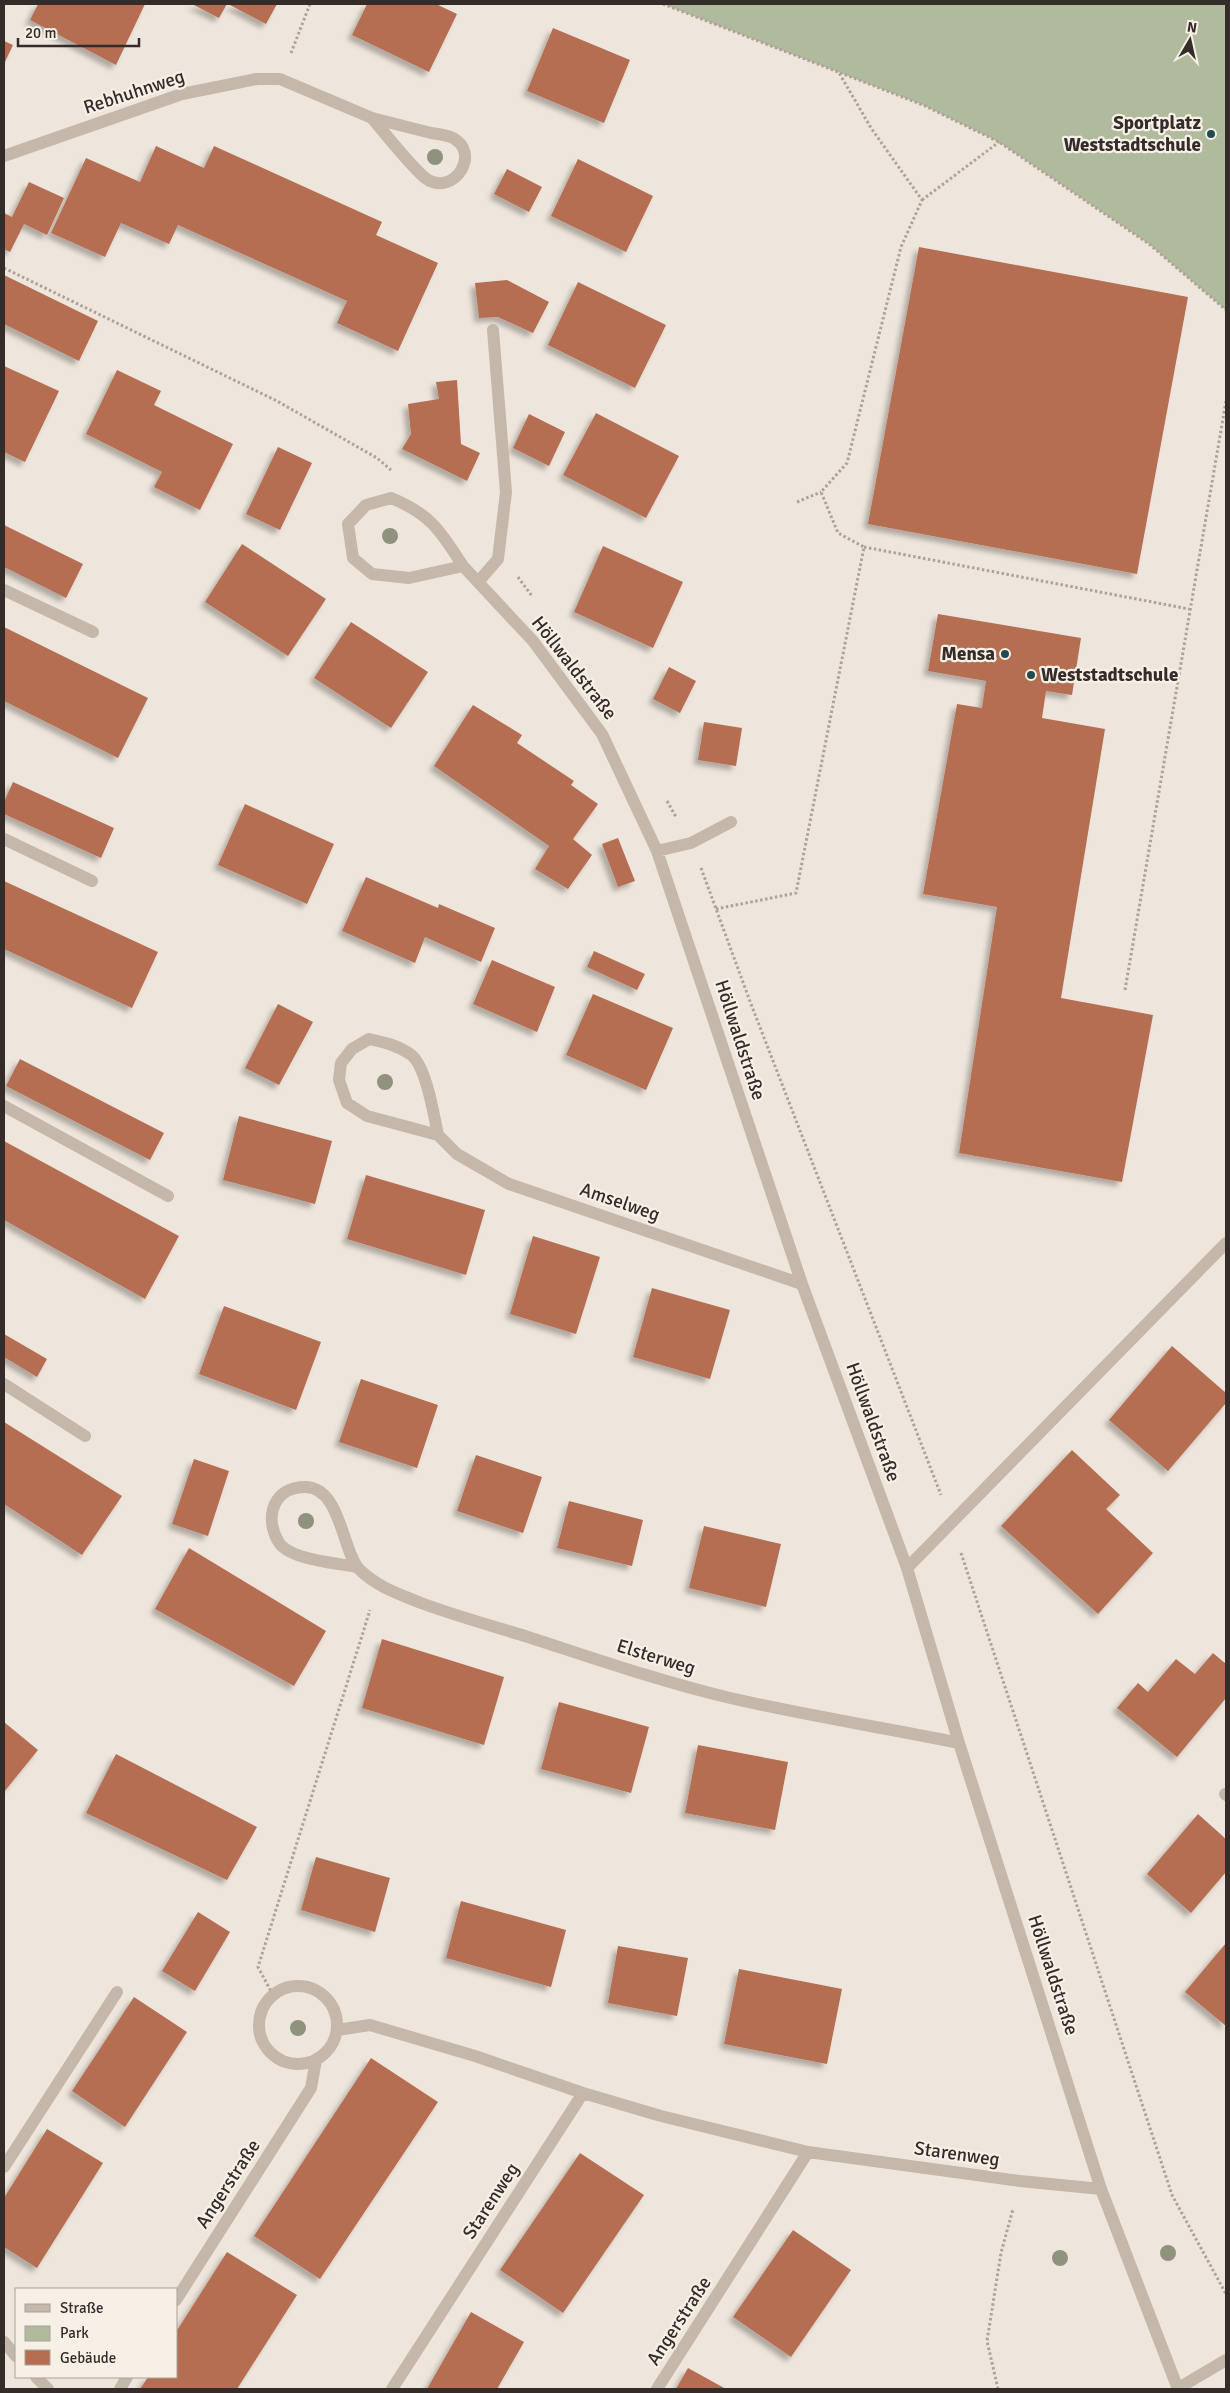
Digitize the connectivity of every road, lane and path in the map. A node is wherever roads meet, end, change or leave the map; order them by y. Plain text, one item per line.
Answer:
1 (310, 4) edge
2 (663, 4) edge
3 (838, 71) junction
4 (280, 79) junction
5 (372, 118) junction
6 (999, 142) junction
7 (4, 156) edge
8 (922, 200) junction
9 (1226, 310) edge
10 (493, 330) dead end
11 (1226, 401) edge
12 (822, 492) junction
13 (798, 502) dead end
14 (864, 547) junction
15 (463, 566) junction
16 (478, 582) junction
17 (4, 590) edge
18 (1189, 609) junction
19 (93, 632) dead end
20 (731, 822) dead end
21 (4, 840) edge
22 (657, 851) junction
23 (92, 881) dead end
24 (716, 909) dead end
25 (1125, 990) dead end
26 (4, 1106) edge
27 (438, 1135) junction
28 (168, 1196) dead end
29 (1226, 1242) edge
30 (802, 1284) junction
31 (4, 1384) edge
32 (85, 1436) dead end
33 (357, 1567) junction
34 (907, 1568) junction
35 (377, 1585) junction
36 (959, 1742) junction
37 (117, 1992) dead end
38 (273, 1995) junction
39 (337, 2030) junction
40 (316, 2060) junction
41 (583, 2093) junction
42 (808, 2152) junction
43 (4, 2167) edge
44 (1020, 2182) junction
45 (1101, 2189) junction
46 (1172, 2195) dead end
47 (1226, 2294) edge
48 (178, 2297) edge
49 (4, 2342) edge
50 (15, 2355) edge
51 (1226, 2360) edge
52 (37, 2378) edge
53 (127, 2378) edge
54 (48, 2389) edge
55 (120, 2389) edge
56 (392, 2389) edge
57 (657, 2389) edge
58 (998, 2389) edge
59 (1178, 2389) edge

1 - 4 path
2 - 3 path
3 - 6 path
3 - 8 path
4 - 5 street, Rebhuhnweg
4 - 7 street, Rebhuhnweg
5 - 5 street, Rebhuhnweg
6 - 8 path
6 - 9 path
8 - 12 path
10 - 16 street
11 - 18 path
12 - 13 path
12 - 14 path
14 - 18 path
14 - 24 path
15 - 15 street, Höllwaldstraße
15 - 16 street, Höllwaldstraße
16 - 22 street, Höllwaldstraße
17 - 19 street
18 - 25 path
20 - 22 street
21 - 23 street
22 - 30 street, Höllwaldstraße
26 - 28 street
27 - 27 street
27 - 30 street, Amselweg
29 - 34 street
30 - 34 street, Höllwaldstraße
31 - 32 street
33 - 33 street, Elsterweg
33 - 35 street, Elsterweg
34 - 36 street, Höllwaldstraße
35 - 36 street, Elsterweg
35 - 38 path
36 - 45 street, Höllwaldstraße
37 - 43 street
38 - 39 street
38 - 40 street
39 - 40 street
39 - 41 street, Starenweg
40 - 48 street, Angerstraße
41 - 42 street, Starenweg
41 - 56 street, Starenweg
42 - 44 street, Starenweg
42 - 57 street, Angerstraße
44 - 45 street, Starenweg
44 - 58 path
45 - 59 street, Höllwaldstraße
46 - 47 path
49 - 50 street
51 - 59 street
52 - 54 street
53 - 55 street

